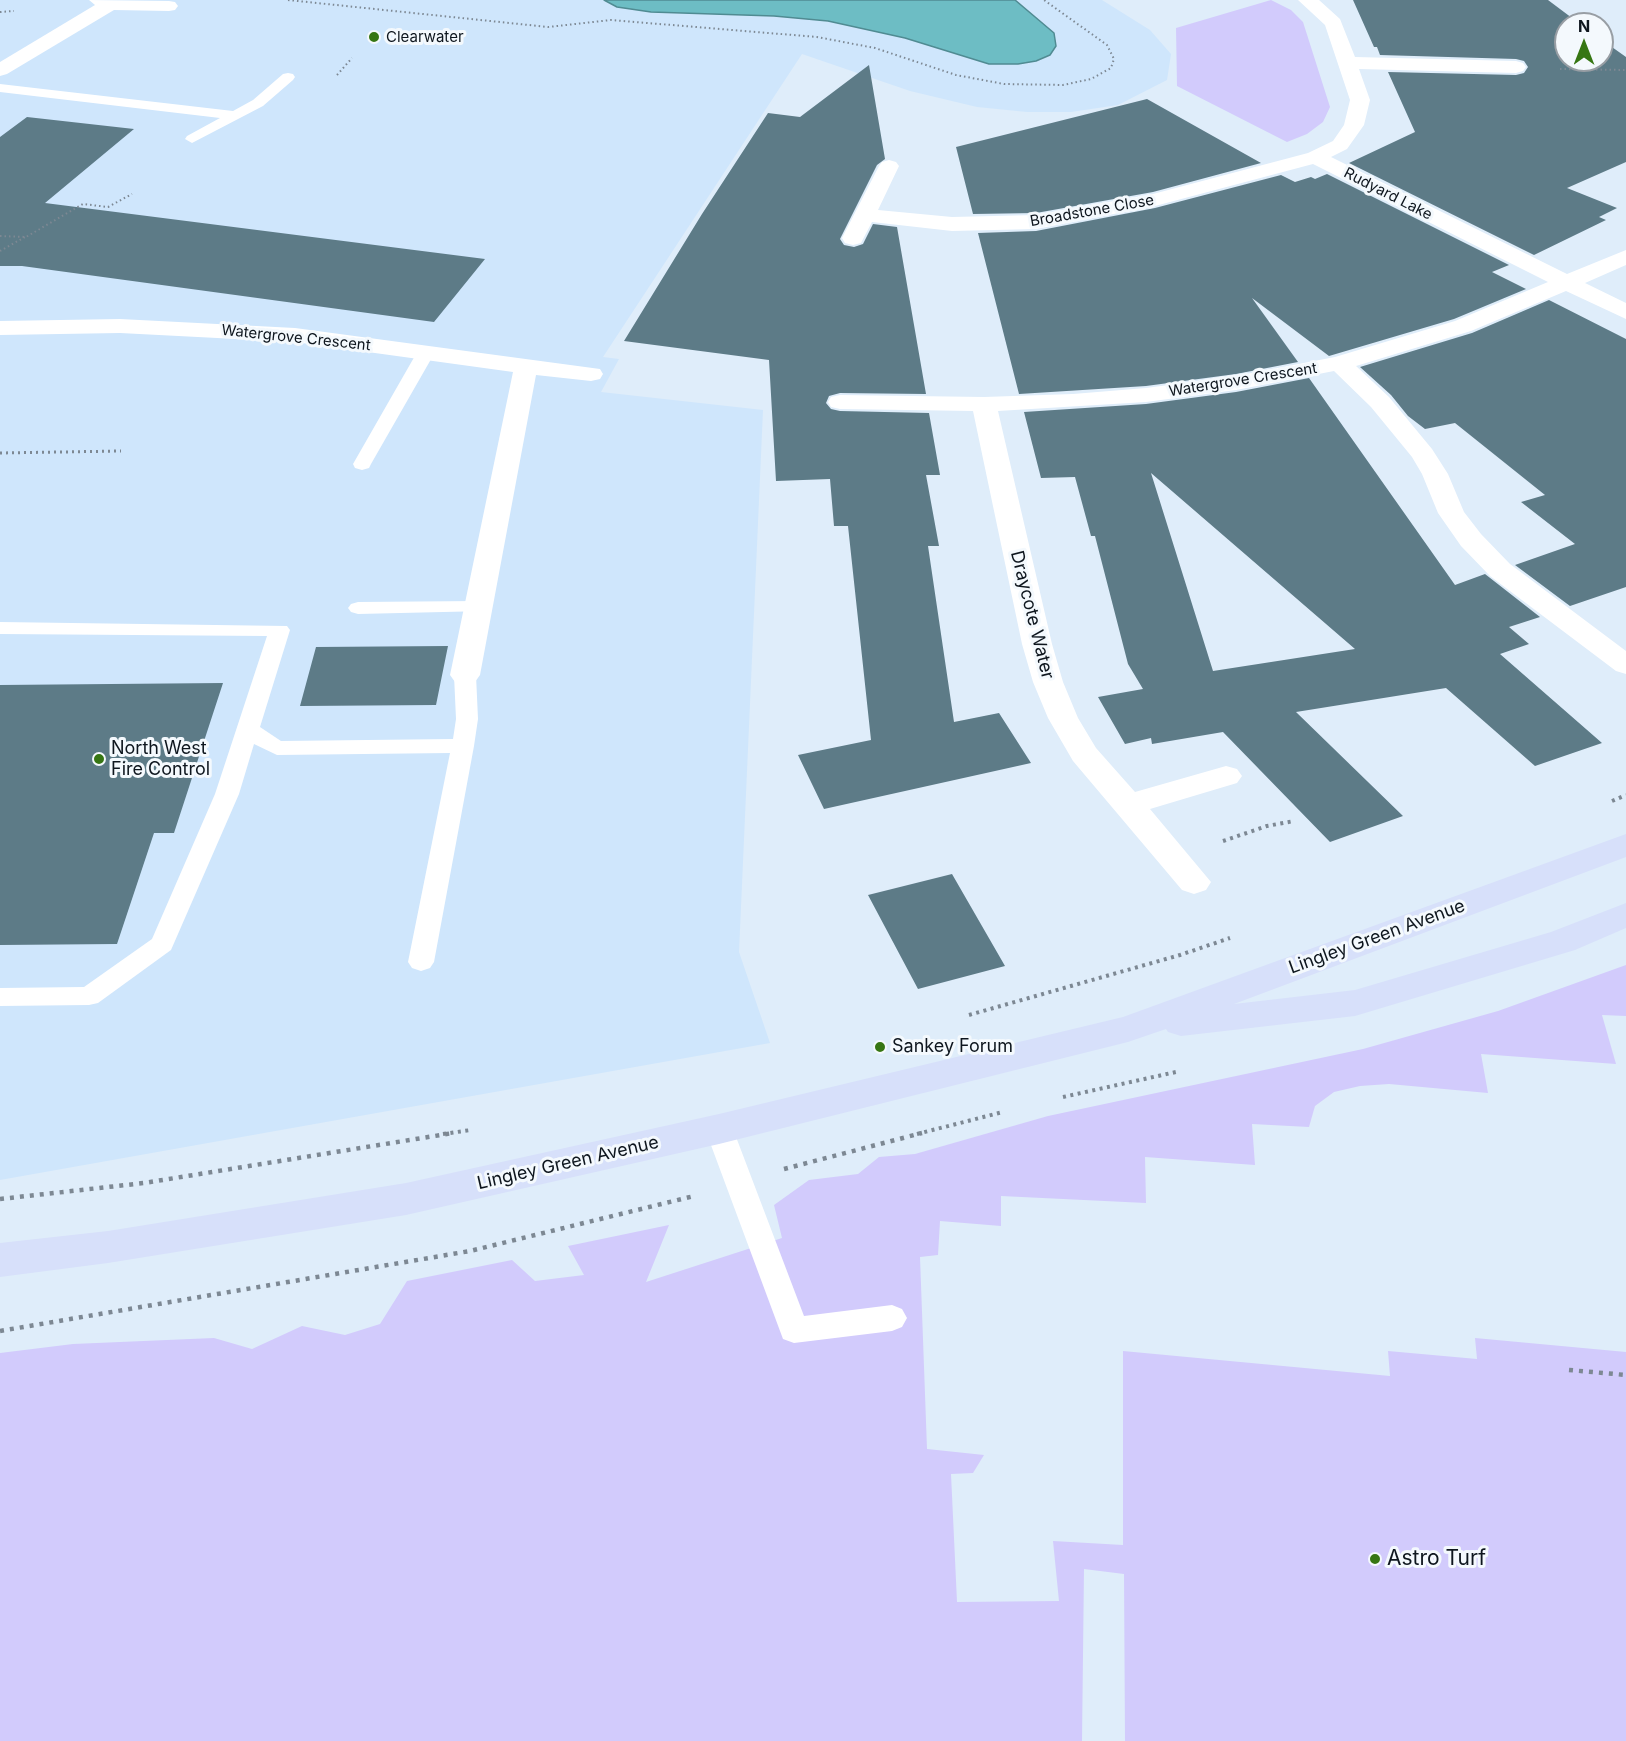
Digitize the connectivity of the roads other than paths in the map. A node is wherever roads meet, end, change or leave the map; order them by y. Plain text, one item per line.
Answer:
1 (1307, 0) edge
2 (104, 2) edge
3 (169, 6) dead end
4 (1349, 63) junction
5 (1516, 67) dead end
6 (0, 70) edge
7 (288, 77) dead end
8 (0, 88) edge
9 (234, 114) junction
10 (192, 139) dead end
11 (1315, 157) junction
12 (889, 166) dead end
13 (864, 215) junction
14 (853, 238) dead end
15 (1626, 257) edge
16 (1567, 284) junction
17 (1626, 312) edge
18 (0, 328) edge
19 (425, 354) junction
20 (1340, 363) junction
21 (525, 366) junction
22 (591, 374) dead end
23 (840, 402) dead end
24 (984, 404) junction
25 (362, 464) dead end
26 (479, 607) junction
27 (358, 608) dead end
28 (0, 628) edge
29 (1614, 641) edge
30 (1626, 665) edge
31 (465, 675) joint
32 (248, 729) junction
33 (463, 747) junction
34 (1226, 776) dead end
35 (1128, 805) junction
36 (1626, 845) edge
37 (1194, 882) dead end
38 (1626, 915) edge
39 (421, 962) dead end
40 (0, 997) edge
41 (1128, 1029) junction
42 (719, 1129) junction
43 (0, 1260) edge
44 (892, 1318) dead end

1 - 4 street, Rudyard Lake
2 - 3 street
2 - 6 street
4 - 5 street
4 - 11 street, Rudyard Lake
7 - 9 lane
8 - 9 lane
9 - 10 lane
11 - 13 street, Broadstone Close
11 - 16 street, Rudyard Lake
12 - 13 street
13 - 14 street
15 - 16 street, Watergrove Crescent
16 - 17 street, Rudyard Lake
16 - 20 street, Watergrove Crescent
18 - 19 street, Watergrove Crescent
19 - 21 street, Watergrove Crescent
19 - 25 lane
20 - 24 street, Watergrove Crescent
20 - 29 street
21 - 22 street, Watergrove Crescent
21 - 26 street
23 - 24 street, Watergrove Crescent
24 - 35 street, Draycote Water
26 - 27 lane
26 - 31 street
28 - 32 lane
29 - 30 street
31 - 33 lane
32 - 33 lane
32 - 40 lane
33 - 39 lane
34 - 35 street
35 - 37 street, Draycote Water
36 - 41 main road, Lingley Green Avenue
38 - 41 main road, Lingley Green Avenue
41 - 42 main road, Lingley Green Avenue
42 - 43 main road, Lingley Green Avenue
42 - 44 lane

